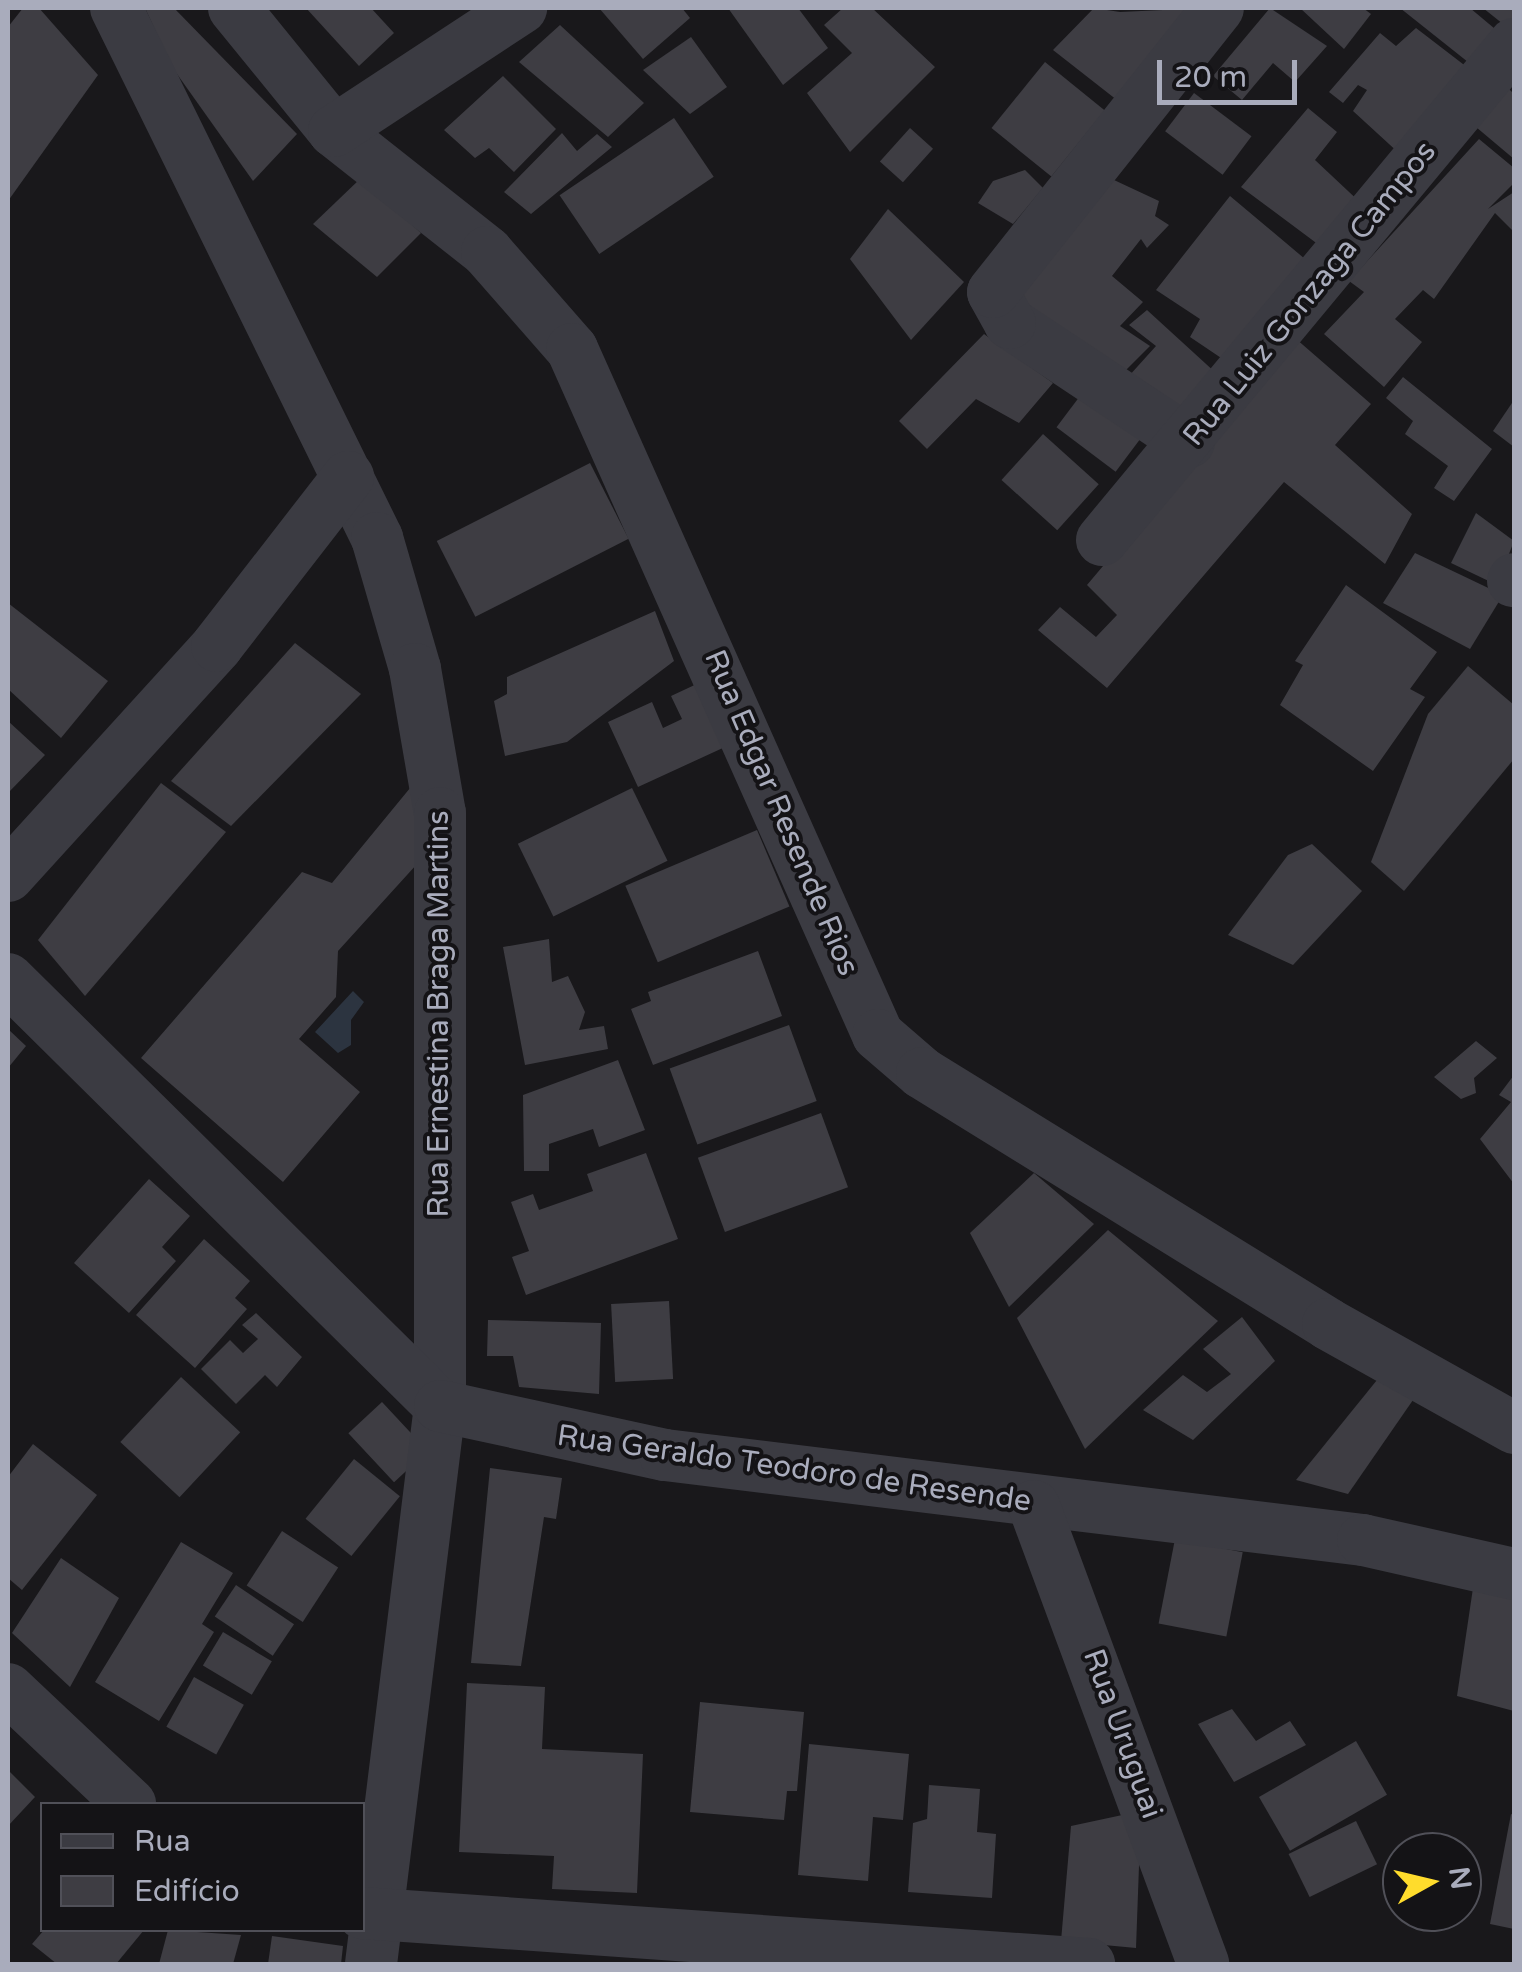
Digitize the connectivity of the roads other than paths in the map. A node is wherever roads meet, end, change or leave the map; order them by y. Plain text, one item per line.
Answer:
1 (116, 8) edge
2 (234, 8) edge
3 (521, 8) edge
4 (1218, 8) edge
5 (1514, 44) edge
6 (334, 132) junction
7 (1189, 442) junction
8 (348, 477) junction
9 (1102, 540) dead end
10 (8, 876) edge
11 (8, 978) edge
12 (440, 1406) junction
13 (1514, 1428) edge
14 (1034, 1506) junction
15 (1514, 1574) edge
16 (8, 1690) edge
17 (128, 1802) edge
18 (370, 1931) edge
19 (1089, 1964) edge
20 (1203, 1964) edge

1 - 8 street, Rua Ernestina Braga Martins
2 - 6 street, Rua Edgar Resende Rios
3 - 6 street
4 - 7 street
5 - 7 street, Rua Luiz Gonzaga Campos
6 - 13 street, Rua Edgar Resende Rios
7 - 9 street, Rua Luiz Gonzaga Campos
8 - 10 street
8 - 12 street, Rua Ernestina Braga Martins
11 - 12 street
12 - 14 street, Rua Geraldo Teodoro de Resende
12 - 18 street, Rua Ernestina Braga Martins
14 - 15 street, Rua Geraldo Teodoro de Resende
14 - 20 street, Rua Uruguai
16 - 17 street
18 - 19 street

